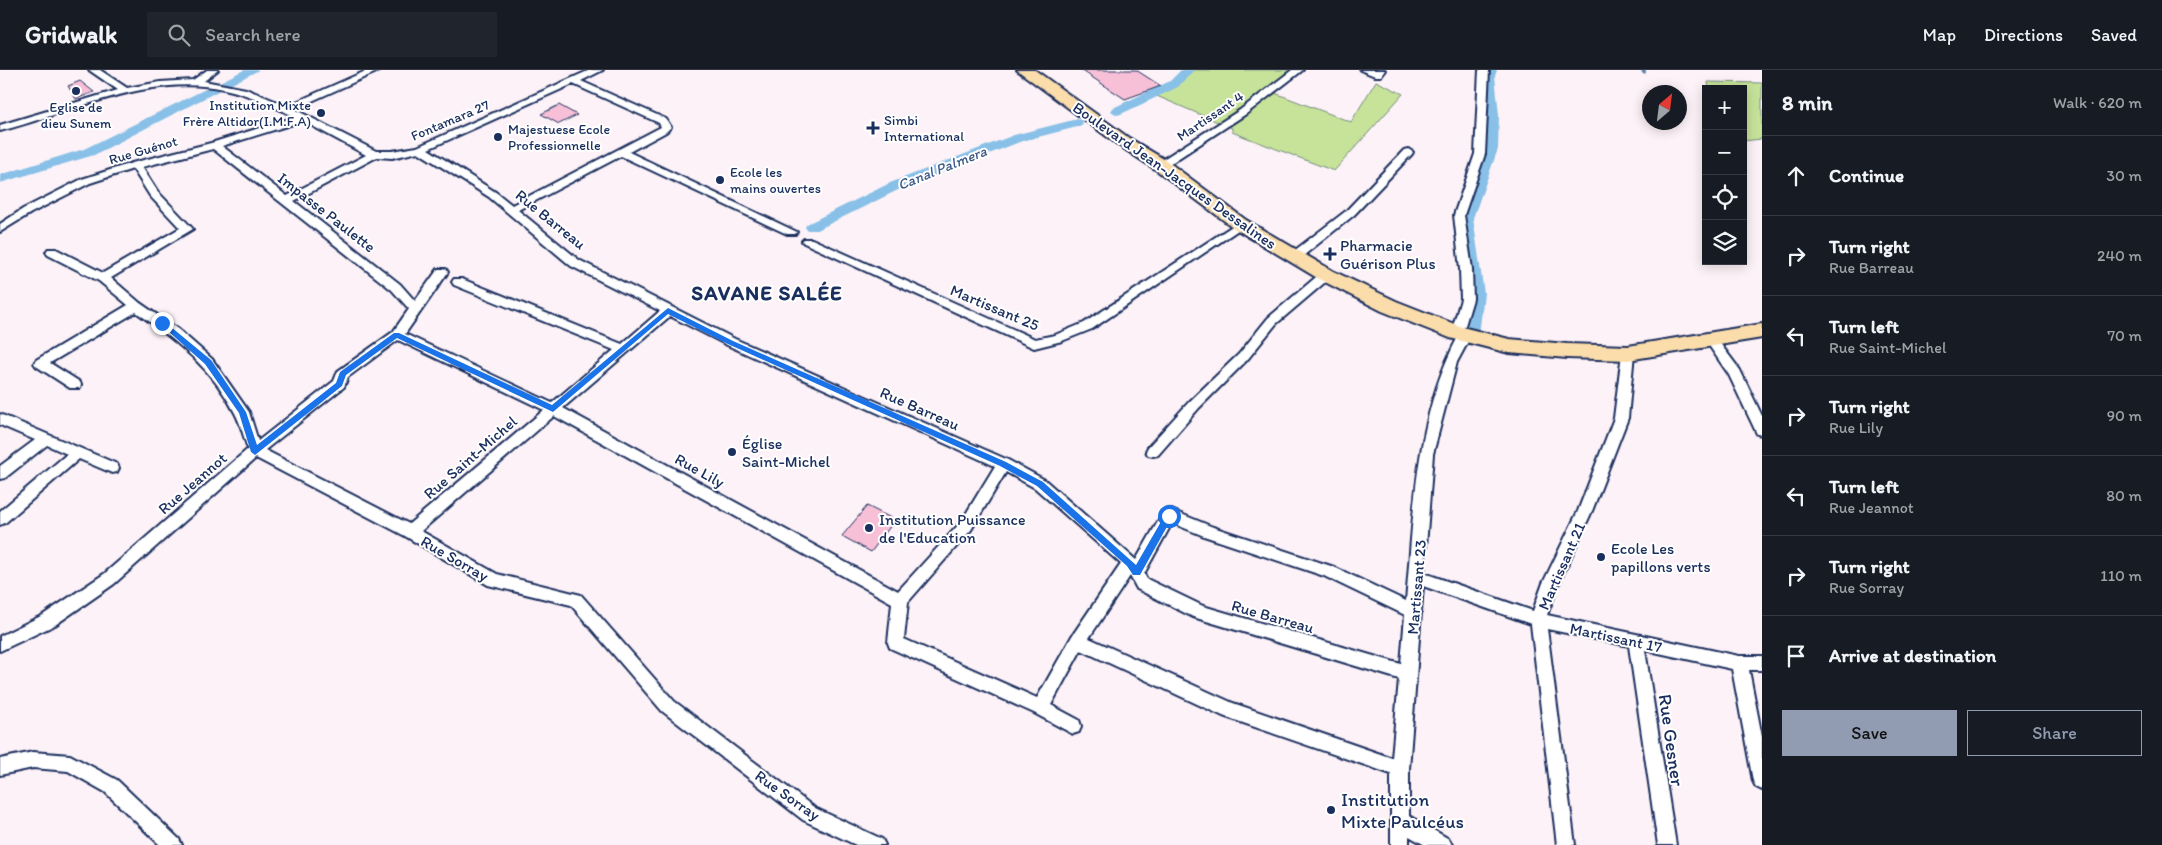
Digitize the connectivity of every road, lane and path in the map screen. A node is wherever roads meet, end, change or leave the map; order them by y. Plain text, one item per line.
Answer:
1 (94, 70) edge
2 (212, 70) edge
3 (376, 70) edge
4 (598, 70) edge
5 (1026, 70) edge
6 (1298, 70) edge
7 (1364, 70) edge
8 (1380, 70) edge
9 (1484, 70) edge
10 (573, 81) junction
11 (195, 83) junction
12 (125, 91) junction
13 (285, 110) junction
14 (302, 118) junction
15 (0, 128) edge
16 (215, 145) junction
17 (420, 149) junction
18 (621, 152) junction
19 (1408, 152) dead end
20 (375, 154) junction
21 (136, 165) junction
22 (1161, 165) junction
23 (286, 200) junction
24 (512, 209) junction
25 (1240, 224) junction
26 (0, 229) edge
27 (791, 232) dead end
28 (808, 241) dead end
29 (52, 252) dead end
30 (1294, 257) junction
31 (442, 272) dead end
32 (1326, 275) junction
33 (102, 278) junction
34 (458, 282) dead end
35 (136, 306) junction
36 (416, 309) junction
37 (668, 310) junction
38 (1762, 331) edge
39 (1461, 334) junction
40 (397, 335) junction
41 (1712, 341) junction
42 (623, 348) junction
43 (1628, 353) junction
44 (75, 385) dead end
45 (553, 409) junction
46 (0, 419) edge
47 (1762, 430) edge
48 (46, 439) junction
49 (1153, 451) dead end
50 (78, 452) junction
51 (255, 452) junction
52 (1003, 464) junction
53 (112, 468) dead end
54 (0, 474) edge
55 (0, 519) edge
56 (410, 532) junction
57 (1133, 568) junction
58 (1417, 577) junction
59 (900, 600) junction
60 (1414, 612) junction
61 (1538, 620) junction
62 (1078, 641) junction
63 (1636, 641) junction
64 (0, 644) edge
65 (1762, 662) edge
66 (1739, 663) junction
67 (1408, 674) junction
68 (1040, 708) junction
69 (1073, 726) dead end
70 (0, 767) edge
71 (1400, 769) junction
72 (1762, 781) edge
73 (1399, 820) junction
74 (172, 845) edge
75 (876, 845) edge
76 (1400, 845) edge
77 (1443, 845) edge
78 (1566, 845) edge
79 (1667, 845) edge

1 - 12 street
2 - 11 street
3 - 13 street
4 - 10 street, Fontamara 27
5 - 22 main road, Boulevard Jean-Jacques Dessalines
6 - 22 street, Martissant 4
7 - 8 street
9 - 39 street, Martissant 23
10 - 17 street, Fontamara 27
10 - 18 street
11 - 12 street
11 - 13 street
12 - 15 street
13 - 14 street
14 - 16 street, Rue Guénot
14 - 20 street
16 - 21 street, Rue Guénot
16 - 23 street, Impasse Paulette
17 - 20 street, Fontamara 27
17 - 24 street, Rue Barreau
18 - 24 street
18 - 27 street
19 - 30 street
20 - 23 street
21 - 26 street, Rue Guénot
21 - 33 street
22 - 25 main road, Boulevard Jean-Jacques Dessalines
23 - 36 street, Impasse Paulette
24 - 37 street, Rue Barreau
25 - 28 street, Martissant 25
25 - 30 main road, Boulevard Jean-Jacques Dessalines
29 - 33 street
30 - 32 main road, Boulevard Jean-Jacques Dessalines
31 - 36 street
32 - 39 main road, Boulevard Jean-Jacques Dessalines
32 - 49 street
33 - 35 street
34 - 42 street
35 - 44 street
35 - 51 street
36 - 40 street
37 - 42 street, Rue Saint-Michel
37 - 52 street, Rue Barreau
38 - 41 main road, Boulevard Jean-Jacques Dessalines
39 - 43 main road, Boulevard Jean-Jacques Dessalines
39 - 58 street, Martissant 23
40 - 45 street, Rue Lily
40 - 51 street, Rue Jeannot
41 - 43 main road, Boulevard Jean-Jacques Dessalines
41 - 47 street
42 - 45 street, Rue Saint-Michel
43 - 61 street, Martissant 21
45 - 56 street, Rue Saint-Michel
45 - 59 street, Rue Lily
46 - 48 street
48 - 50 street
48 - 54 street
50 - 53 street
50 - 55 street
51 - 56 street, Rue Sorray
51 - 64 street, Rue Jeannot
52 - 57 street, Rue Barreau
52 - 59 street
56 - 75 street, Rue Sorray
57 - 60 street
57 - 62 street
57 - 67 street, Rue Barreau
58 - 60 street, Martissant 23
58 - 61 street, Martissant 17
59 - 68 street
60 - 67 street, Martissant 23
61 - 63 street, Martissant 17
61 - 78 street, Martissant 21
62 - 68 street
62 - 71 street
63 - 66 street, Martissant 17
63 - 79 street, Rue Gesner
65 - 66 street, Martissant 17
66 - 72 street
67 - 71 street, Martissant 23
68 - 69 street
70 - 74 street
71 - 73 street, Martissant 23
73 - 76 street, Martissant 23
73 - 77 street

